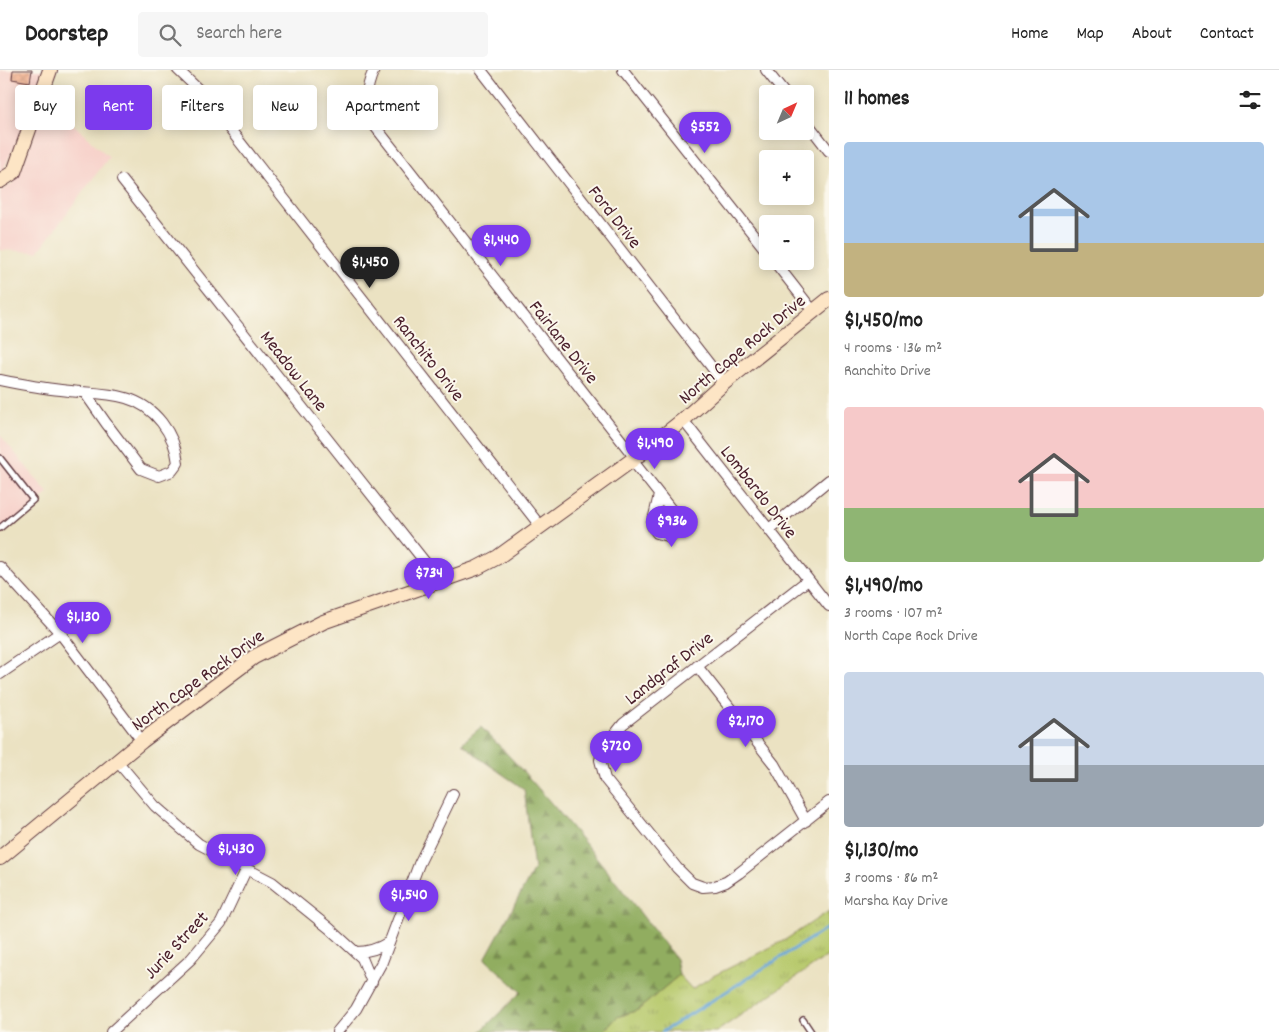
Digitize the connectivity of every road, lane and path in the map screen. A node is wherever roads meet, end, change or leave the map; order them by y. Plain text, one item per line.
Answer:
1 (50, 70) edge
2 (178, 70) edge
3 (374, 70) edge
4 (481, 70) edge
5 (623, 70) edge
6 (766, 70) edge
7 (778, 85) edge
8 (814, 131) edge
9 (829, 150) edge
10 (122, 180) dead end
11 (0, 181) edge
12 (759, 242) edge
13 (781, 270) edge
14 (829, 299) edge
15 (813, 311) junction
16 (0, 380) edge
17 (724, 383) junction
18 (85, 393) junction
19 (683, 420) junction
20 (0, 458) edge
21 (634, 459) junction
22 (829, 480) edge
23 (659, 495) dead end
24 (541, 527) junction
25 (0, 528) edge
26 (769, 529) junction
27 (0, 566) edge
28 (808, 580) junction
29 (440, 581) junction
30 (829, 606) edge
31 (60, 633) junction
32 (697, 666) junction
33 (0, 674) edge
34 (142, 741) junction
35 (117, 761) junction
36 (453, 794) dead end
37 (829, 802) edge
38 (806, 821) junction
39 (0, 858) edge
40 (247, 868) junction
41 (389, 942) junction
42 (356, 952) junction
43 (372, 982) junction
44 (803, 1020) dead end
45 (111, 1032) edge
46 (337, 1032) edge
47 (812, 1032) edge

1 - 11 street
2 - 24 street, Ranchito Drive
3 - 21 street, Fairlane Drive
4 - 17 street, Ford Drive
5 - 12 street
6 - 7 street
8 - 9 street
10 - 29 street, Meadow Lane
13 - 15 street
14 - 15 street, North Cape Rock Drive
15 - 17 street, North Cape Rock Drive
16 - 18 street
17 - 19 street, North Cape Rock Drive
18 - 18 street
19 - 21 street, North Cape Rock Drive
19 - 26 street, Lombardo Drive
20 - 25 lane
21 - 23 street, Fairlane Drive
21 - 24 street, North Cape Rock Drive
22 - 26 street
24 - 29 street, North Cape Rock Drive
26 - 28 street, Lombardo Drive
27 - 31 street
28 - 30 street, Lombardo Drive
28 - 32 street, Landgraf Drive
29 - 34 street, North Cape Rock Drive
31 - 33 street
31 - 34 street
32 - 38 street
32 - 38 street, Landgraf Drive
34 - 35 street, North Cape Rock Drive
35 - 39 street, North Cape Rock Drive
35 - 40 street
36 - 41 street
37 - 38 street, Landgraf Drive
40 - 42 street
40 - 45 street, Jurie Street
41 - 42 street
41 - 43 street
42 - 43 street
43 - 46 street
44 - 47 lane

